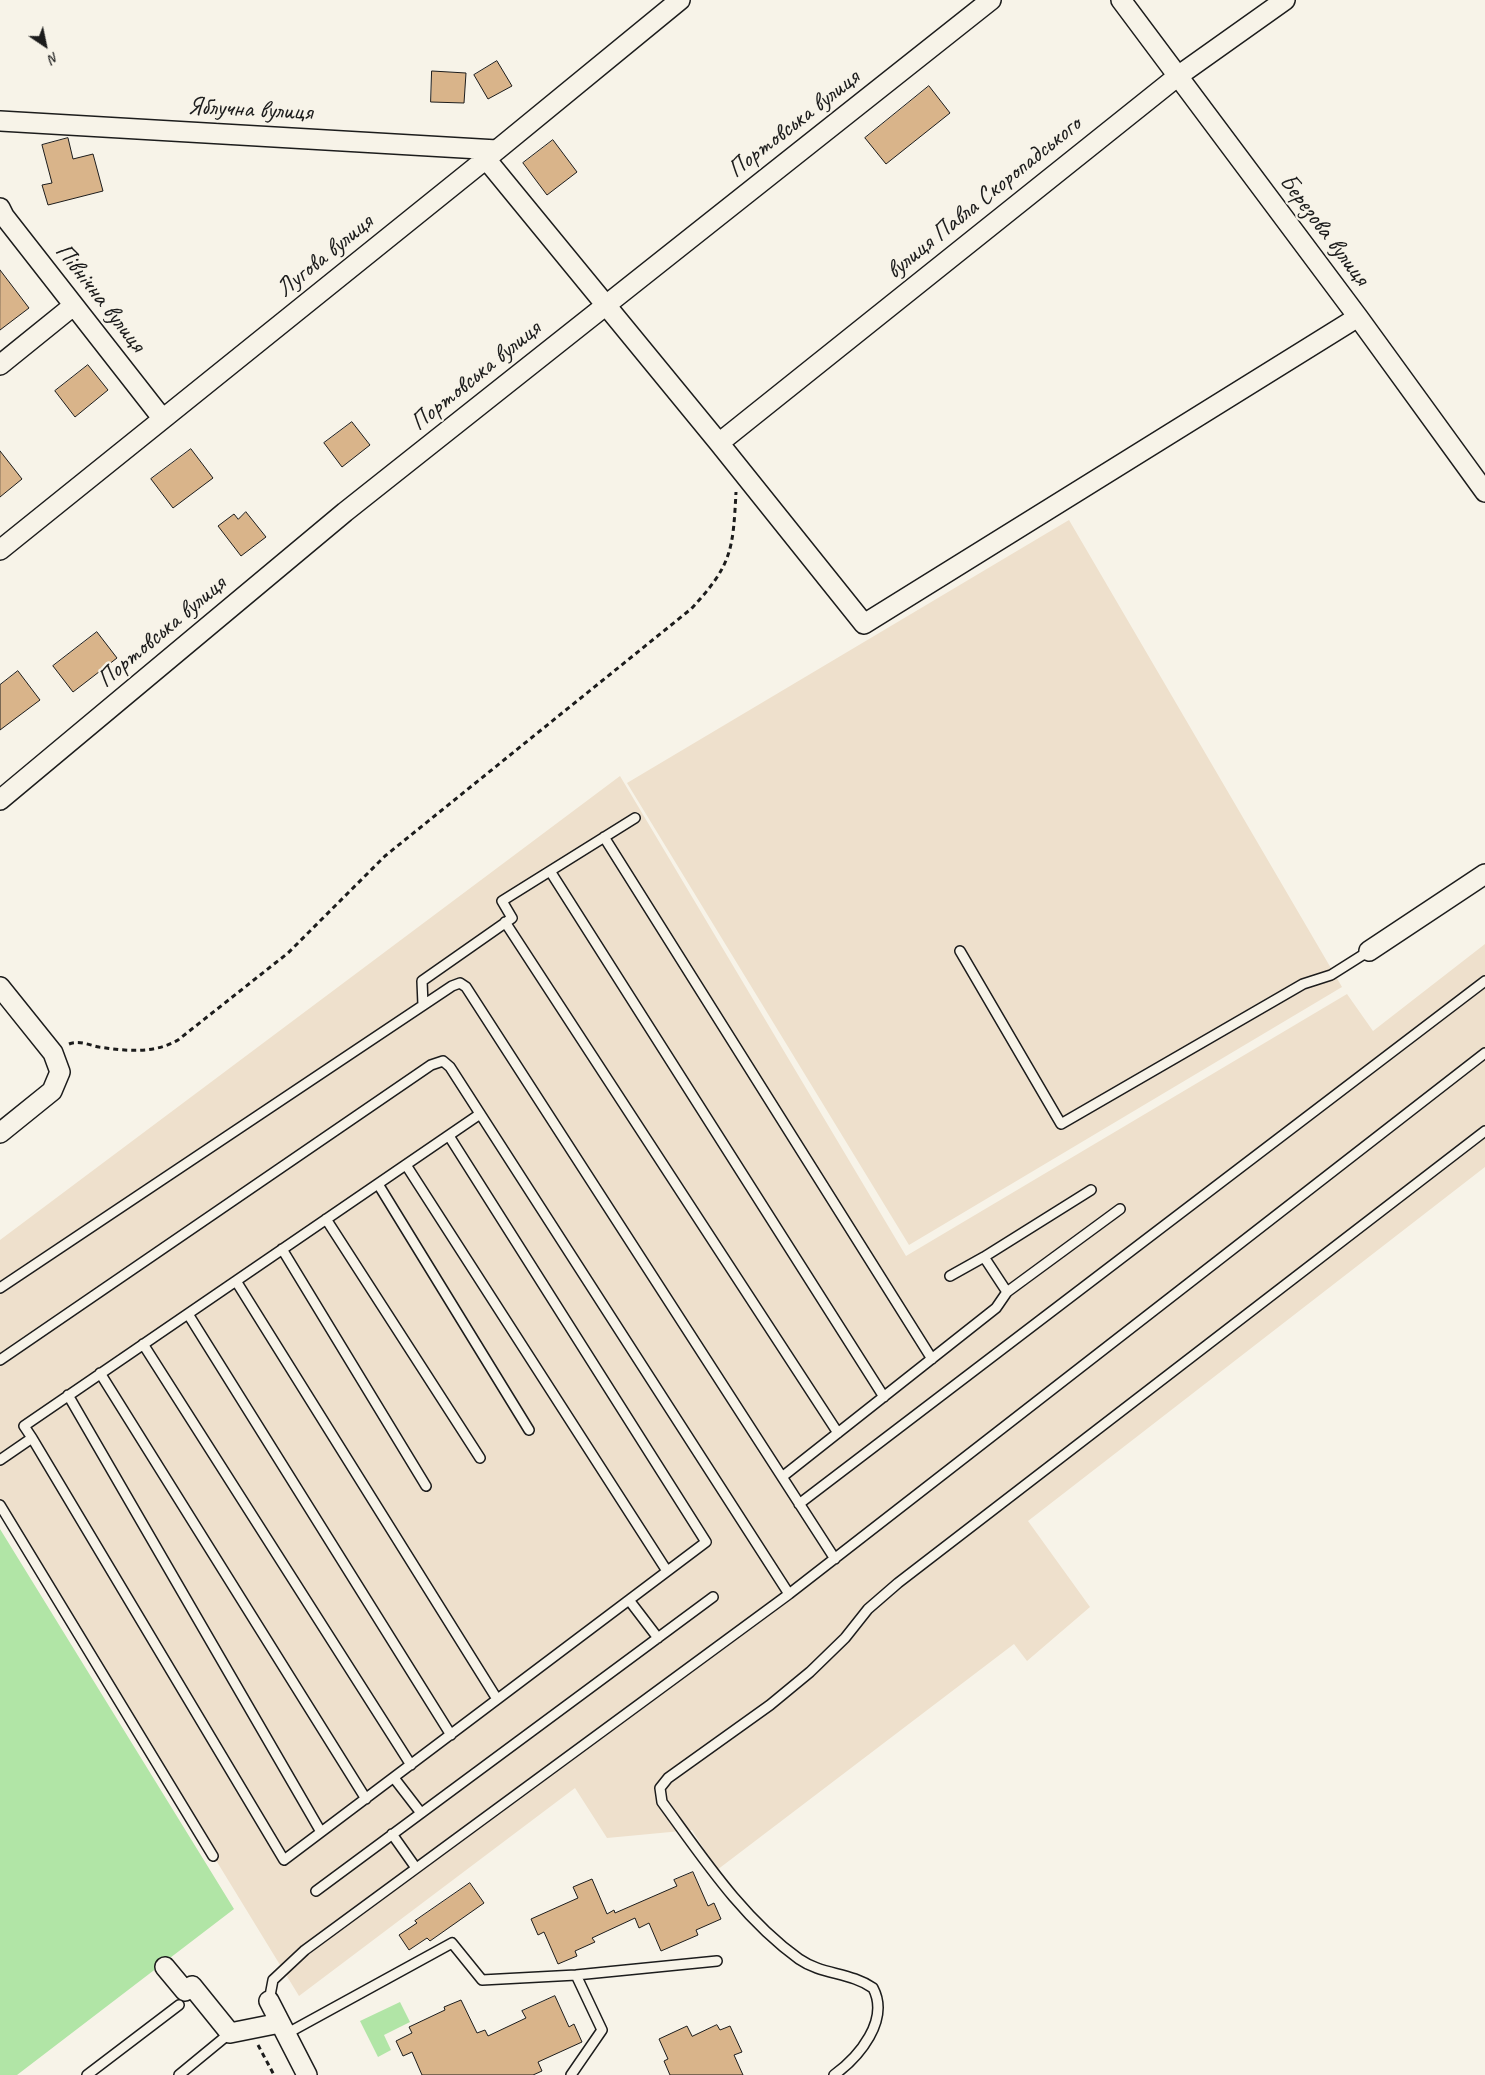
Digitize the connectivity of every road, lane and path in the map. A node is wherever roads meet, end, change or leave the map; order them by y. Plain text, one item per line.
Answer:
1 (680, 0) edge
2 (991, 0) edge
3 (1120, 0) edge
4 (1285, 0) edge
5 (1178, 76) junction
6 (0, 120) edge
7 (491, 155) junction
8 (0, 208) edge
9 (604, 305) junction
10 (74, 306) junction
11 (1358, 317) junction
12 (0, 365) edge
13 (162, 418) junction
14 (718, 443) junction
15 (737, 466) junction
16 (1485, 492) edge
17 (0, 550) edge
18 (0, 800) edge
19 (635, 818) dead end
20 (604, 837) junction
21 (550, 871) junction
22 (1485, 874) edge
23 (505, 922) junction
24 (960, 951) dead end
25 (1369, 951) joint
26 (1485, 981) edge
27 (0, 987) edge
28 (423, 1005) junction
29 (53, 1053) junction
30 (1485, 1053) edge
31 (480, 1114) junction
32 (1485, 1131) edge
33 (0, 1133) edge
34 (449, 1136) junction
35 (406, 1165) junction
36 (378, 1184) junction
37 (1091, 1190) dead end
38 (1120, 1209) dead end
39 (326, 1219) junction
40 (282, 1249) junction
41 (984, 1257) junction
42 (950, 1276) dead end
43 (236, 1281) junction
44 (0, 1288) edge
45 (1007, 1292) junction
46 (188, 1314) junction
47 (143, 1344) junction
48 (932, 1359) junction
49 (0, 1360) edge
50 (100, 1374) junction
51 (68, 1396) junction
52 (884, 1397) junction
53 (529, 1430) dead end
54 (838, 1433) junction
55 (32, 1438) junction
56 (480, 1458) dead end
57 (0, 1460) edge
58 (782, 1477) junction
59 (426, 1486) dead end
60 (799, 1504) junction
61 (0, 1505) edge
62 (835, 1559) junction
63 (667, 1571) junction
64 (789, 1594) junction
65 (713, 1597) dead end
66 (629, 1600) junction
67 (658, 1638) junction
68 (497, 1699) junction
69 (451, 1735) junction
70 (411, 1765) junction
71 (394, 1778) junction
72 (366, 1799) junction
73 (421, 1813) junction
74 (321, 1832) junction
75 (392, 1834) junction
76 (213, 1856) dead end
77 (416, 1868) junction
78 (316, 1891) dead end
79 (717, 1961) dead end
80 (165, 1967) dead end
81 (576, 1975) junction
82 (269, 2001) joint
83 (179, 2006) dead end
84 (283, 2028) junction
85 (230, 2034) junction
86 (257, 2041) dead end
87 (87, 2075) edge
88 (179, 2075) edge
89 (274, 2075) edge
90 (307, 2075) edge
91 (570, 2075) edge
92 (834, 2075) edge

1 - 7 street, Лугова вулиця
2 - 9 street, Портовська вулиця
3 - 5 street, Березова вулиця
4 - 5 street, вулиця Павла Скоропадського
5 - 11 street, Березова вулиця
5 - 14 street, вулиця Павла Скоропадського
6 - 7 street, Яблучна вулиця
7 - 9 street
7 - 13 street, Лугова вулиця
8 - 10 street, Північна вулиця
9 - 14 street
9 - 18 street, Портовська вулиця
10 - 12 street
10 - 13 street, Північна вулиця
11 - 15 street
11 - 16 street, Березова вулиця
13 - 17 street, Лугова вулиця
14 - 15 street
15 - 29 path
19 - 20 lane
20 - 21 lane
20 - 48 lane
21 - 23 lane
21 - 52 lane
22 - 25 street
23 - 28 lane
23 - 54 lane
24 - 25 lane
26 - 60 lane
27 - 29 street
28 - 44 lane
28 - 58 lane
29 - 33 street
30 - 62 lane
31 - 34 lane
31 - 49 lane
31 - 64 lane
32 - 92 lane
34 - 35 lane
34 - 63 lane
35 - 36 lane
35 - 63 lane
36 - 39 lane
36 - 53 lane
37 - 41 lane
38 - 45 lane
39 - 40 lane
39 - 56 lane
40 - 43 lane
40 - 59 lane
41 - 42 lane
41 - 45 lane
43 - 46 lane
43 - 68 lane
45 - 48 lane
46 - 47 lane
46 - 69 lane
47 - 50 lane
47 - 70 lane
48 - 52 lane
50 - 51 lane
50 - 72 lane
51 - 55 lane
51 - 74 lane
52 - 54 lane
54 - 58 lane
55 - 57 lane
55 - 74 lane
58 - 60 lane
60 - 62 lane
61 - 76 lane
62 - 64 lane
63 - 66 lane
64 - 77 lane
65 - 67 lane
66 - 67 lane
66 - 68 lane
67 - 73 lane
68 - 69 lane
69 - 70 lane
70 - 71 lane
71 - 72 lane
71 - 73 lane
72 - 74 lane
73 - 75 lane
75 - 77 lane
75 - 78 lane
77 - 82 lane
79 - 81 lane
80 - 85 street
81 - 84 lane
81 - 91 lane
82 - 84 street
83 - 87 lane
84 - 85 street
84 - 90 street
85 - 88 lane
86 - 89 path

